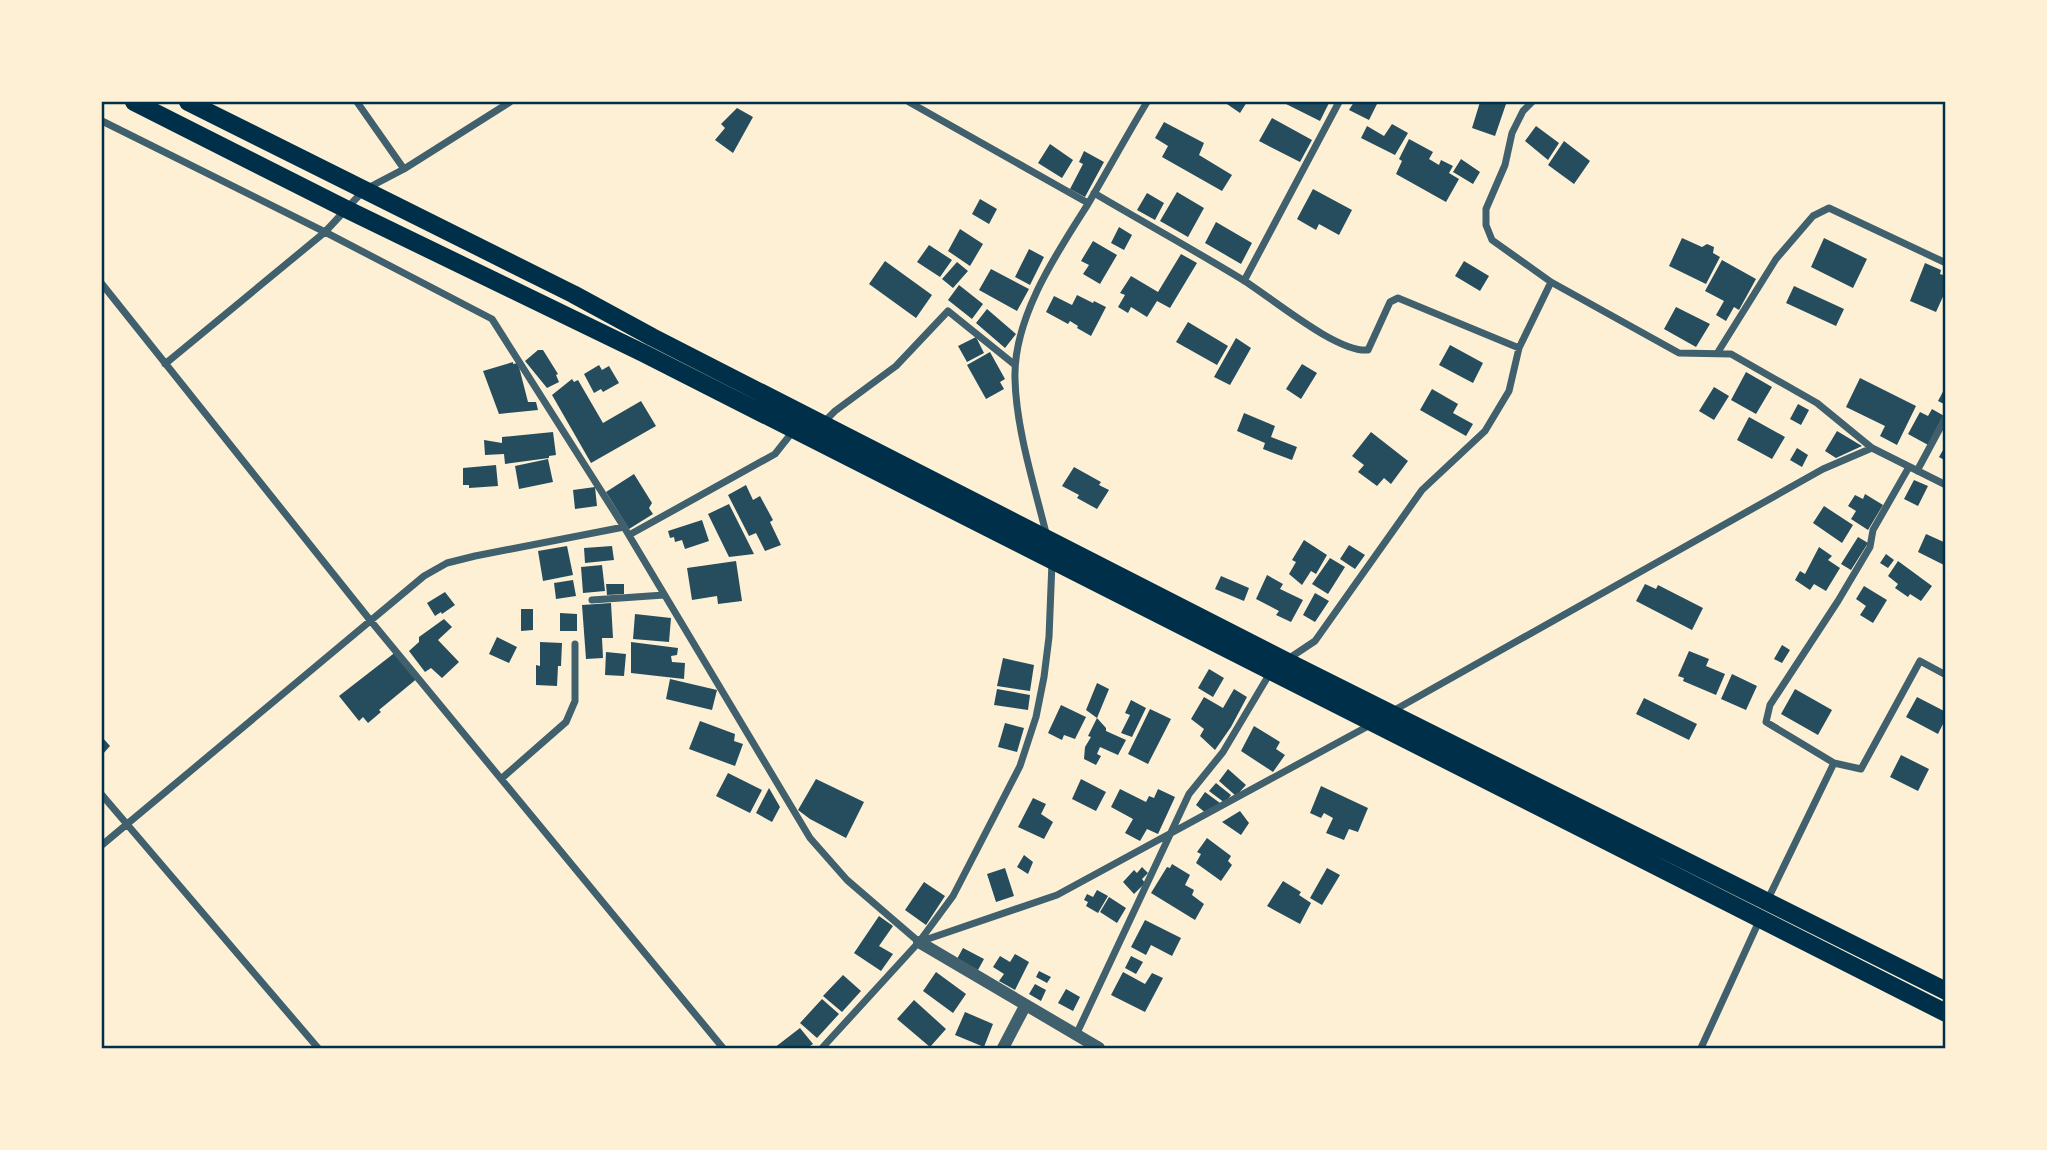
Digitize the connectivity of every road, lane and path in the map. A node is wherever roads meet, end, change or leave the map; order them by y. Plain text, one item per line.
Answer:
1 (134, 102) edge
2 (188, 102) edge
3 (357, 102) edge
4 (510, 102) edge
5 (909, 102) edge
6 (1147, 102) edge
7 (1339, 102) edge
8 (1532, 102) edge
9 (102, 121) edge
10 (404, 169) junction
11 (364, 190) junction
12 (1094, 193) junction
13 (1088, 203) junction
14 (346, 209) junction
15 (325, 232) junction
16 (1945, 263) edge
17 (1244, 281) junction
18 (1551, 282) junction
19 (102, 284) edge
20 (1520, 348) junction
21 (1718, 352) junction
22 (165, 364) junction
23 (1016, 365) junction
24 (1945, 417) edge
25 (822, 424) junction
26 (801, 433) junction
27 (1872, 448) junction
28 (1909, 467) junction
29 (1917, 471) junction
30 (1945, 485) edge
31 (624, 527) junction
32 (629, 535) junction
33 (1047, 537) junction
34 (1052, 560) junction
35 (664, 595) junction
36 (592, 600) dead end
37 (370, 620) junction
38 (575, 644) dead end
39 (1278, 666) junction
40 (1945, 675) edge
41 (1390, 713) junction
42 (1373, 724) junction
43 (1834, 763) junction
44 (501, 779) junction
45 (102, 795) edge
46 (125, 825) junction
47 (1170, 835) junction
48 (102, 845) edge
49 (1767, 901) junction
50 (1759, 920) junction
51 (919, 942) junction
52 (1945, 991) edge
53 (1025, 1006) junction
54 (1945, 1013) edge
55 (1076, 1035) junction
56 (318, 1048) edge
57 (723, 1048) edge
58 (822, 1048) edge
59 (1003, 1048) edge
60 (1099, 1048) edge
61 (1700, 1048) edge

1 - 14 highway
2 - 11 highway
3 - 10 street
4 - 10 street
5 - 13 street
6 - 12 street
7 - 17 street
8 - 18 street
9 - 15 street
10 - 11 street
11 - 14 street
11 - 25 highway
12 - 13 street
12 - 17 street
13 - 23 street
14 - 15 street
14 - 26 highway
15 - 22 street
15 - 31 street
16 - 21 street
17 - 20 street
18 - 20 street
18 - 21 street
19 - 22 street
20 - 39 street
21 - 27 street
22 - 37 street
23 - 25 street
23 - 33 street
24 - 29 street
25 - 26 street
25 - 33 highway
26 - 32 street
26 - 34 highway
27 - 28 street
27 - 41 street
28 - 29 street
28 - 43 street
29 - 30 street
31 - 32 street
31 - 37 street
32 - 35 street
33 - 34 street
33 - 39 highway
34 - 39 highway
34 - 51 street
35 - 36 street
35 - 51 street
37 - 44 street
37 - 46 street
38 - 44 street
39 - 41 highway
39 - 42 highway
39 - 47 street
40 - 43 street
41 - 42 street
41 - 49 highway
42 - 47 street
42 - 50 highway
43 - 49 street
44 - 57 street
45 - 46 street
46 - 48 street
46 - 56 street
47 - 51 street
47 - 55 street
49 - 50 street
49 - 52 highway
50 - 54 highway
50 - 61 street
51 - 53 street
51 - 58 street
53 - 55 street
53 - 59 street
55 - 60 street

